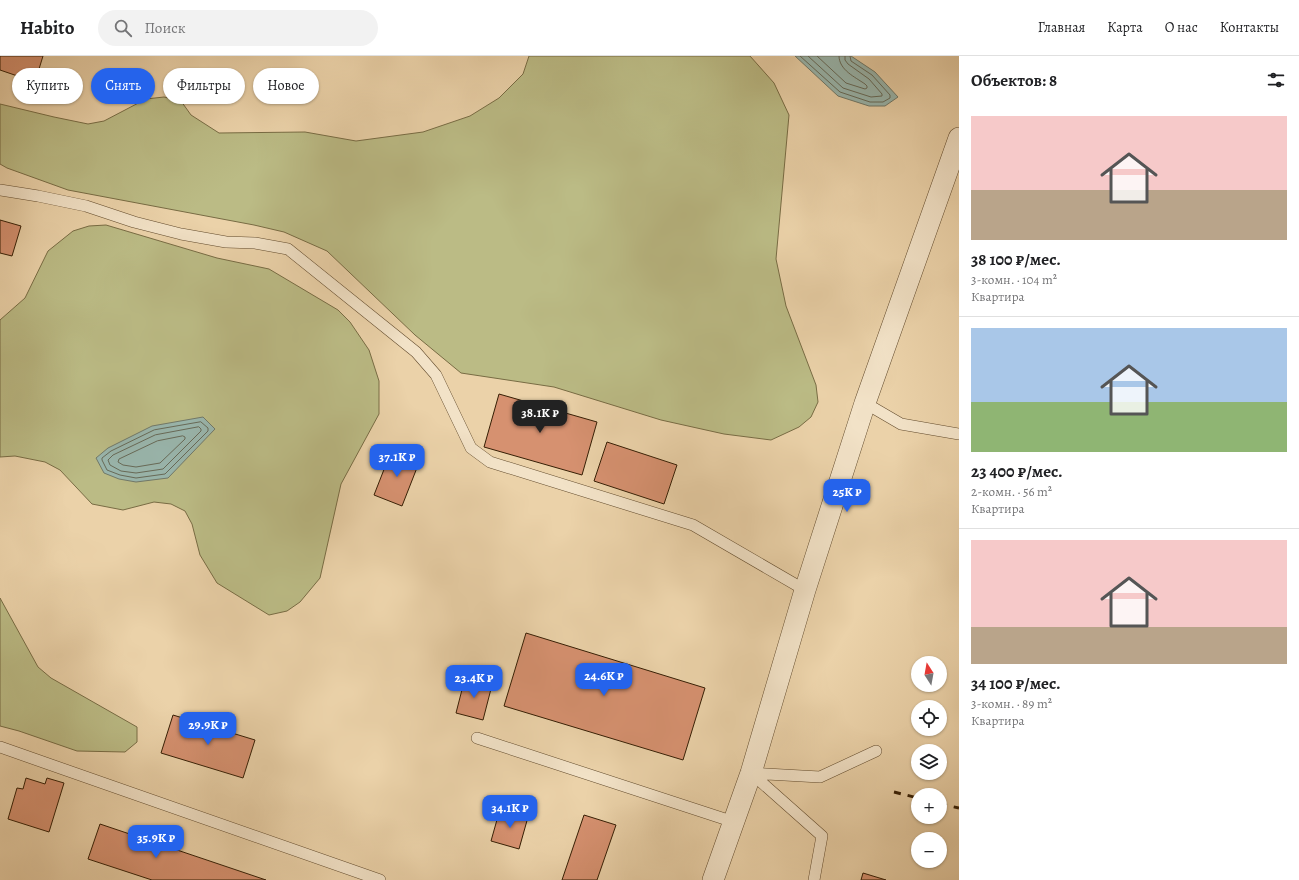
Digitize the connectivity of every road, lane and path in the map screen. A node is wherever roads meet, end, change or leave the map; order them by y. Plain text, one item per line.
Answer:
1 (959, 138) edge
2 (0, 190) edge
3 (865, 403) junction
4 (959, 434) edge
5 (805, 590) junction
6 (477, 738) dead end
7 (0, 747) edge
8 (876, 751) dead end
9 (751, 773) junction
10 (734, 822) junction
11 (380, 880) edge
12 (714, 880) edge
13 (814, 880) edge

1 - 3 street
2 - 5 lane
3 - 4 lane
3 - 5 street
5 - 9 street
6 - 10 lane
7 - 11 lane
8 - 9 lane
9 - 10 street
9 - 13 lane
10 - 12 street

